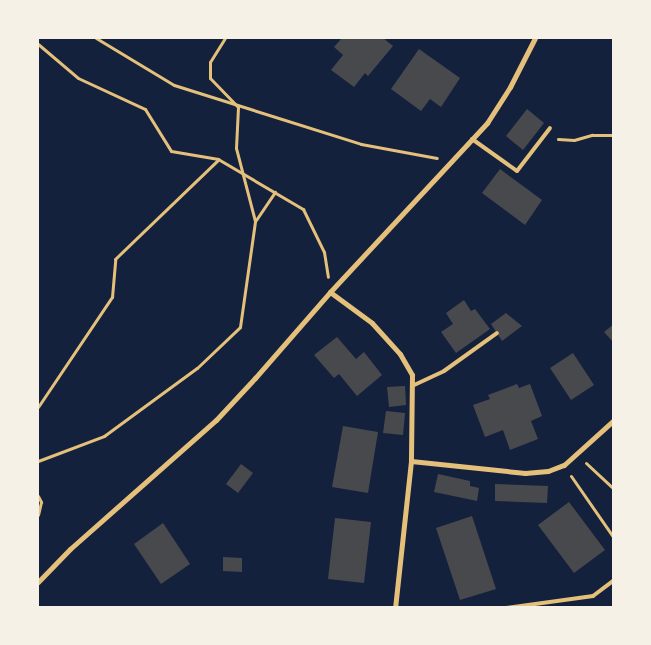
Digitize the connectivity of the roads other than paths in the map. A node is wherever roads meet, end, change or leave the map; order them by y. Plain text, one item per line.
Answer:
1 (534, 38) edge
2 (550, 128) dead end
3 (472, 139) junction
4 (330, 292) junction
5 (497, 333) dead end
6 (412, 386) junction
7 (614, 420) edge
8 (411, 461) junction
9 (614, 580) edge
10 (38, 582) edge
11 (395, 608) edge
12 (506, 608) edge

1 - 3 street
2 - 3 lane
3 - 4 street
4 - 6 street
4 - 10 street
5 - 6 lane
6 - 8 street
7 - 8 street
8 - 11 street
9 - 12 lane

